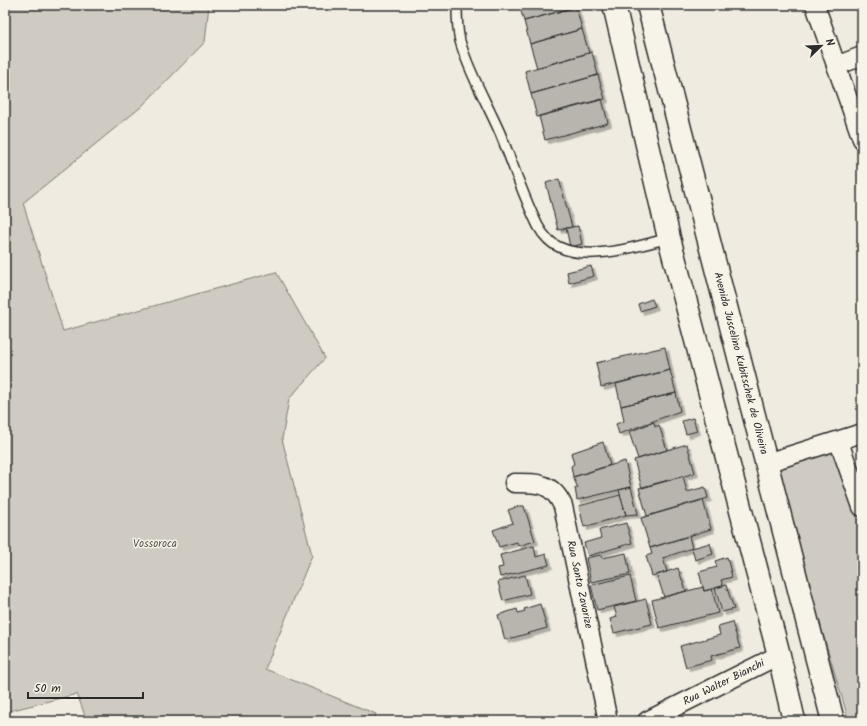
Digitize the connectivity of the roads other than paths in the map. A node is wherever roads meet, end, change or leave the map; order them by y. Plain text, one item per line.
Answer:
1 (457, 5) edge
2 (614, 5) edge
3 (648, 5) edge
4 (815, 5) edge
5 (862, 56) edge
6 (836, 66) junction
7 (862, 139) edge
8 (669, 238) junction
9 (862, 433) edge
10 (839, 442) junction
11 (766, 463) junction
12 (514, 483) dead end
13 (862, 507) edge
14 (779, 655) junction
15 (608, 721) edge
16 (647, 721) edge
17 (794, 721) edge
18 (833, 721) edge

1 - 8 lane
2 - 8 main road
3 - 11 main road, Avenida Juscelino Kubitschek de Oliveira
4 - 6 street
5 - 6 street
6 - 7 street
8 - 14 main road
9 - 10 street
10 - 11 street
10 - 13 street
11 - 18 main road, Avenida Juscelino Kubitschek de Oliveira
12 - 15 street, Rua Santo Zavarize
14 - 16 street, Rua Walter Bianchi
14 - 17 main road

